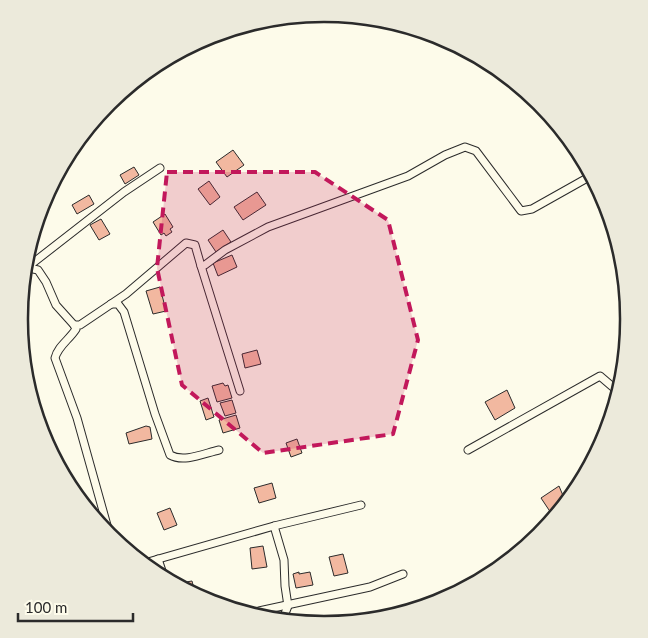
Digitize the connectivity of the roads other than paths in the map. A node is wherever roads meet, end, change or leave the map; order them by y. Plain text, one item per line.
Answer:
1 (160, 168) dead end
2 (585, 179) edge
3 (32, 264) edge
4 (201, 266) junction
5 (32, 268) edge
6 (111, 304) junction
7 (74, 325) junction
8 (613, 385) edge
9 (240, 391) dead end
10 (219, 450) dead end
11 (468, 450) dead end
12 (361, 505) dead end
13 (105, 519) edge
14 (274, 526) junction
15 (158, 559) junction
16 (152, 561) edge
17 (161, 567) edge
18 (403, 574) dead end
19 (288, 606) junction
20 (266, 610) edge
21 (285, 613) edge

1 - 3 street
2 - 4 street
4 - 6 street
4 - 9 street
5 - 7 street
6 - 7 street
6 - 10 street
7 - 13 street
8 - 11 street
12 - 14 street
14 - 15 street
14 - 19 street
15 - 16 street
15 - 17 street
18 - 19 street
19 - 20 street
19 - 21 street

